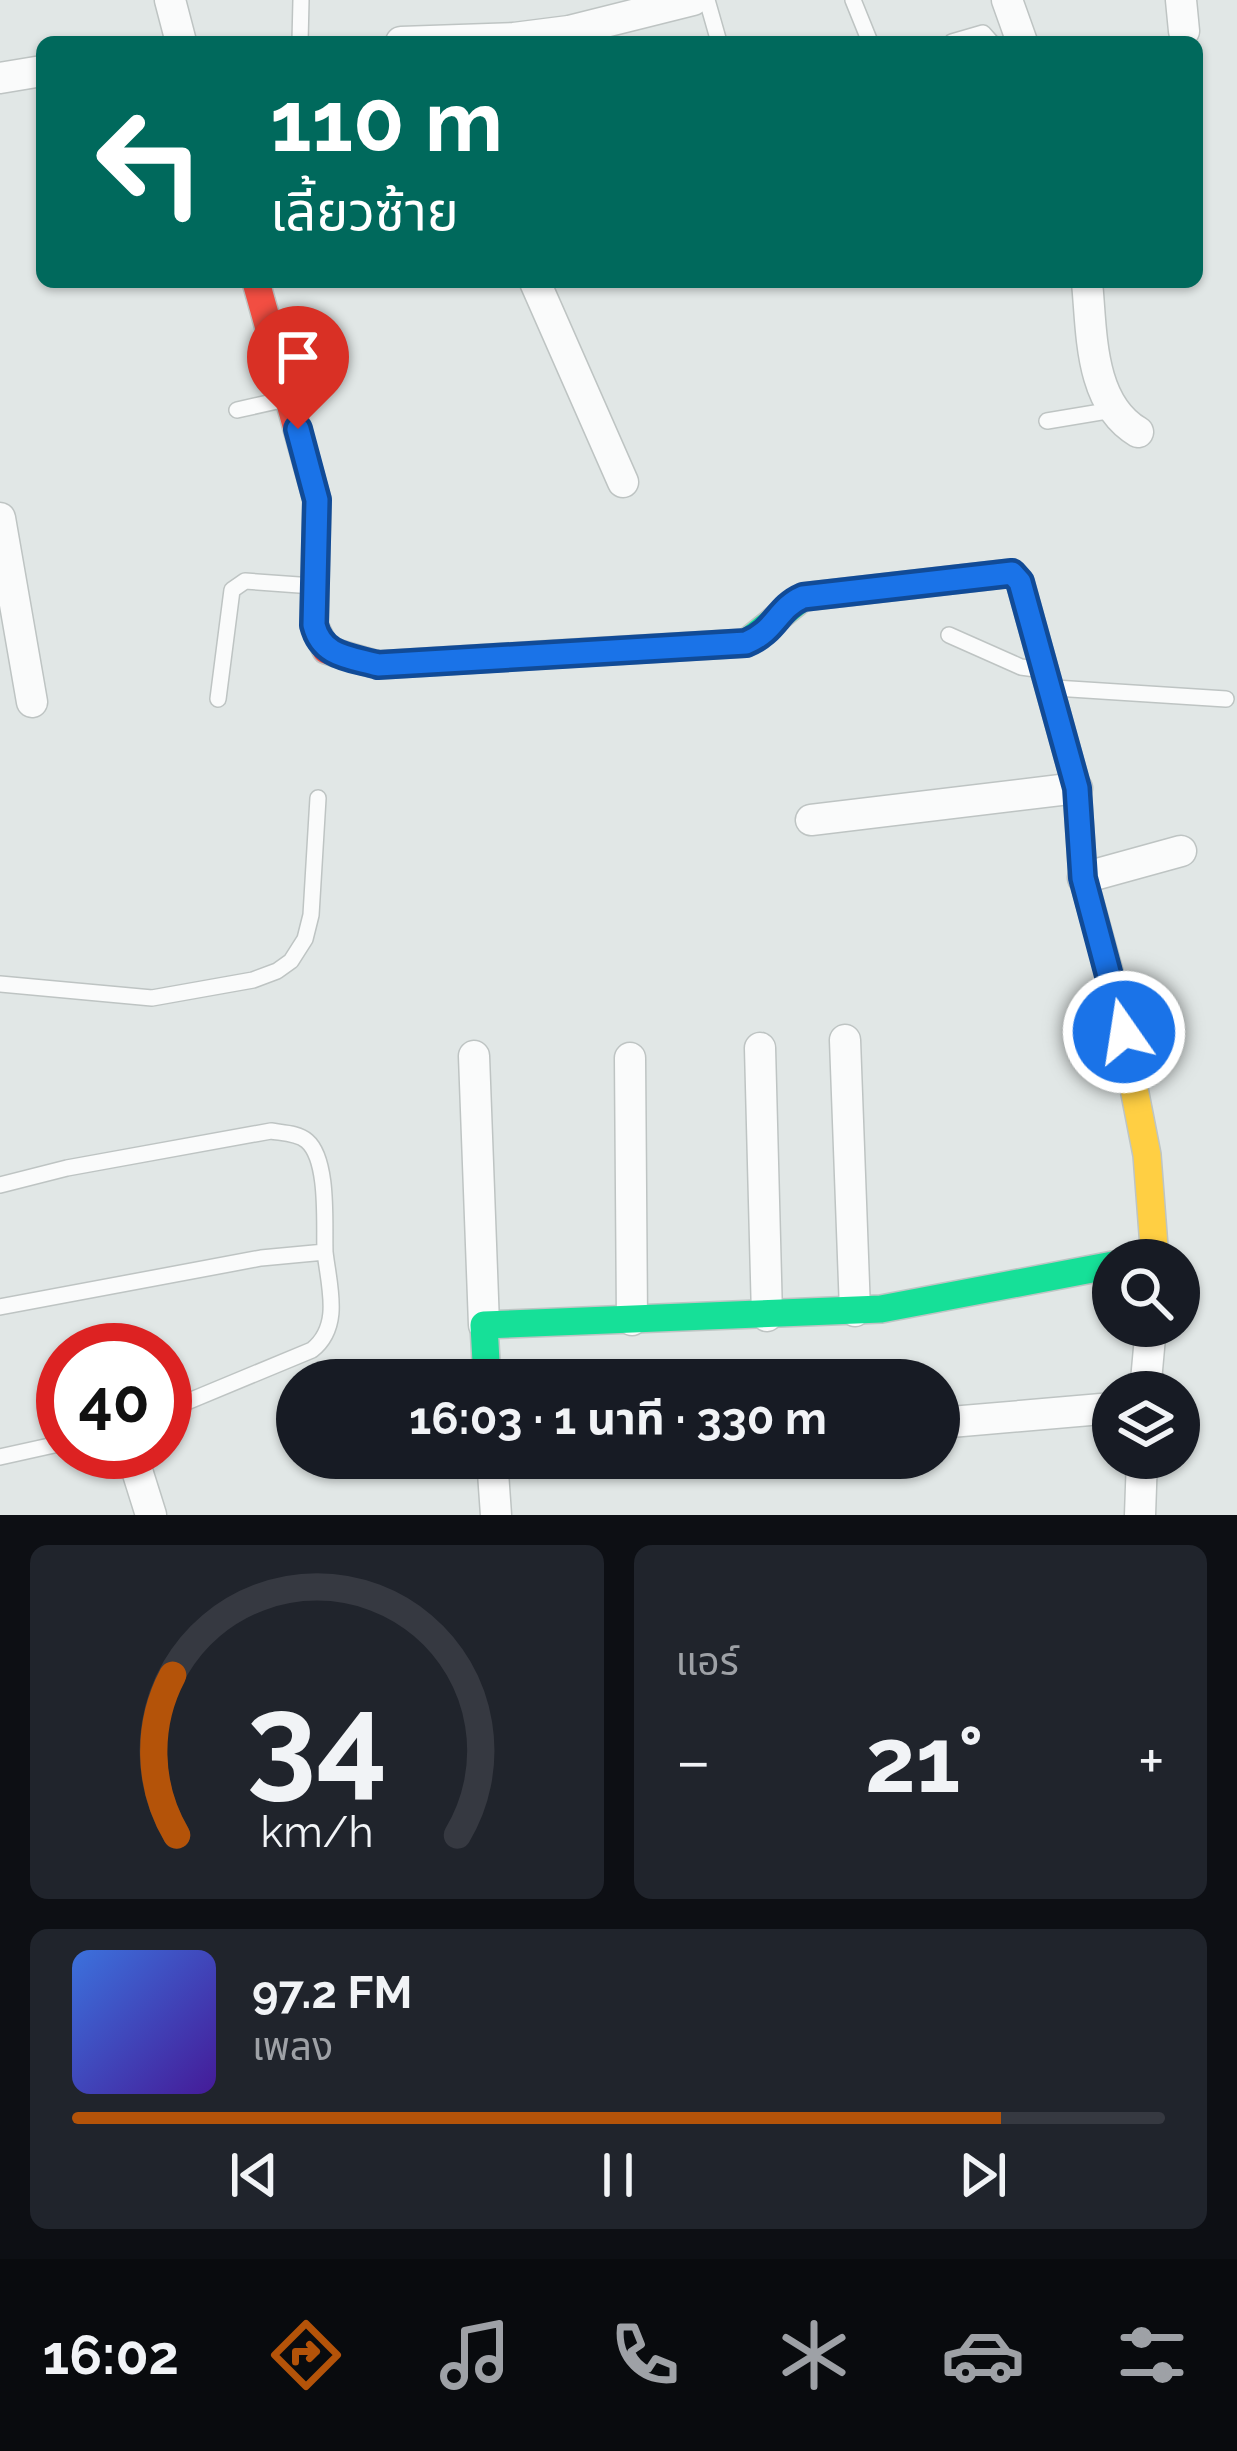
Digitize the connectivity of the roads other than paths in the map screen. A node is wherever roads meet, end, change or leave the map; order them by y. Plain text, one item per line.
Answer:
1 (170, 0) edge
2 (301, 0) edge
3 (707, 0) edge
4 (853, 0) edge
5 (1007, 0) edge
6 (676, 2) edge
7 (179, 36) edge
8 (300, 36) edge
9 (530, 36) edge
10 (717, 36) edge
11 (868, 36) edge
12 (1020, 36) edge
13 (36, 72) edge
14 (0, 78) edge
15 (258, 288) edge
16 (539, 288) edge
17 (1089, 288) edge
18 (290, 398) junction
19 (237, 410) dead end
20 (1113, 410) junction
21 (1047, 422) dead end
22 (1138, 432) dead end
23 (623, 482) dead end
24 (0, 518) edge
25 (316, 586) junction
26 (949, 634) dead end
27 (1048, 679) junction
28 (218, 699) dead end
29 (1226, 699) dead end
30 (32, 702) dead end
31 (1077, 788) junction
32 (318, 798) dead end
33 (811, 820) dead end
34 (1181, 851) dead end
35 (1083, 878) junction
36 (0, 984) edge
37 (845, 1040) dead end
38 (760, 1048) dead end
39 (474, 1056) dead end
40 (630, 1058) dead end
41 (0, 1185) edge
42 (1149, 1239) edge
43 (325, 1252) junction
44 (1092, 1269) edge
45 (0, 1307) edge
46 (855, 1311) junction
47 (767, 1316) junction
48 (632, 1320) junction
49 (484, 1325) junction
50 (486, 1359) edge
51 (192, 1400) edge
52 (1092, 1410) edge
53 (960, 1421) edge
54 (36, 1449) edge
55 (0, 1457) edge
56 (140, 1479) edge
57 (493, 1479) edge
58 (1141, 1479) edge
59 (152, 1515) edge
60 (496, 1515) edge
61 (1140, 1515) edge

1 - 7 street
2 - 8 lane
3 - 10 lane
4 - 11 lane
5 - 12 street
6 - 9 street
13 - 14 street
15 - 18 street
16 - 23 street
17 - 20 street
18 - 19 lane
18 - 25 street
20 - 21 lane
20 - 22 street
24 - 30 street
25 - 27 street
25 - 28 lane
26 - 27 lane
27 - 29 lane
27 - 31 street
31 - 33 street
31 - 35 street
32 - 36 lane
34 - 35 street
35 - 42 street
37 - 46 street
38 - 47 street
39 - 49 street
40 - 48 street
41 - 43 lane
43 - 45 lane
43 - 51 lane
44 - 46 street
46 - 47 street
47 - 48 street
48 - 49 street
49 - 50 street
52 - 53 street
54 - 55 lane
56 - 59 street
57 - 60 street
58 - 61 street

